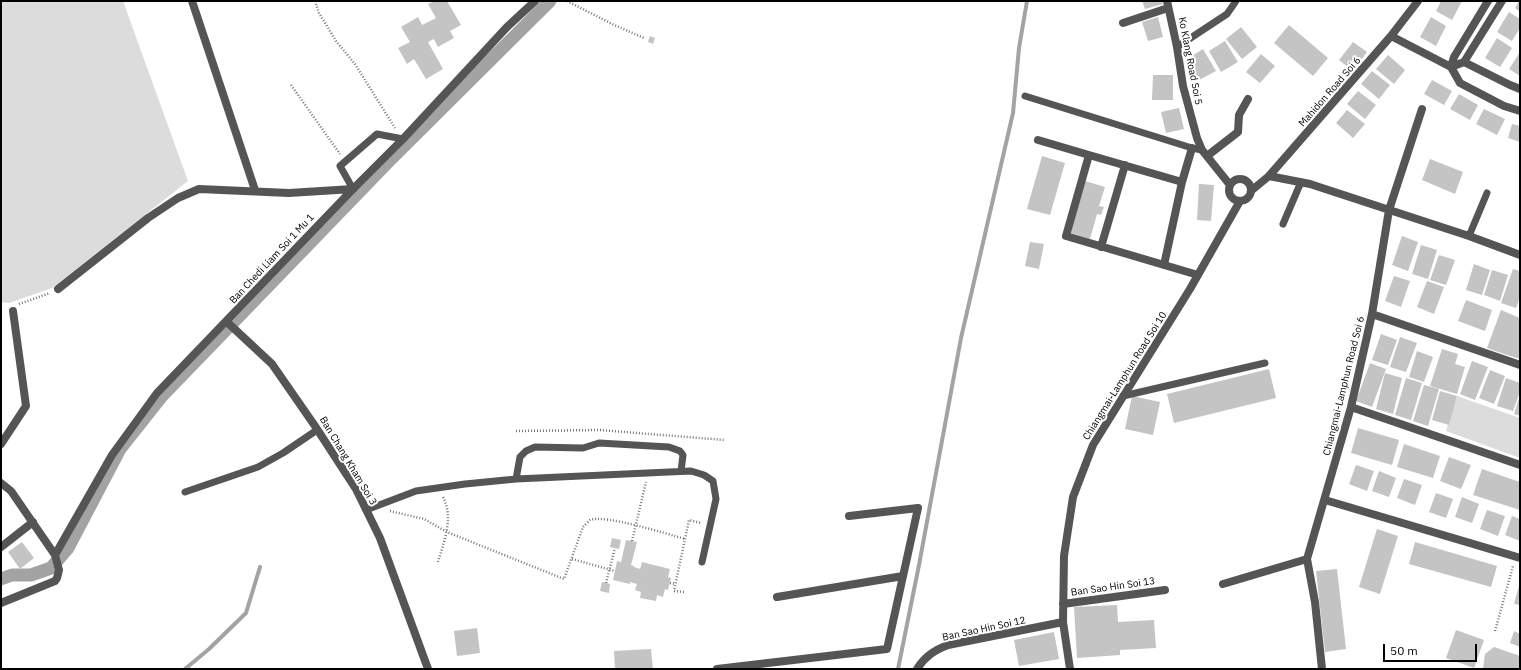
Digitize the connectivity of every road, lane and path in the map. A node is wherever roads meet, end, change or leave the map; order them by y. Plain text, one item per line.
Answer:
1 (192, 1) edge
2 (315, 1) edge
3 (535, 1) edge
4 (567, 1) edge
5 (1236, 1) edge
6 (1418, 1) edge
7 (1488, 1) edge
8 (1502, 1) edge
9 (1168, 4) edge
10 (1123, 23) dead end
11 (1391, 36) junction
12 (644, 38) dead end
13 (1177, 47) junction
14 (1464, 62) junction
15 (1451, 67) junction
16 (291, 85) dead end
17 (1520, 89) edge
18 (1025, 96) dead end
19 (1248, 99) dead end
20 (1422, 109) dead end
21 (1520, 112) edge
22 (393, 137) junction
23 (403, 138) junction
24 (1038, 140) dead end
25 (1192, 148) junction
26 (1204, 153) junction
27 (1090, 155) junction
28 (346, 161) junction
29 (1125, 165) junction
30 (1269, 176) junction
31 (1182, 182) junction
32 (1301, 182) junction
33 (1230, 185) junction
34 (353, 189) junction
35 (255, 190) junction
36 (1252, 190) junction
37 (1487, 193) dead end
38 (1240, 201) junction
39 (1389, 210) junction
40 (1283, 224) dead end
41 (1469, 236) junction
42 (1101, 246) junction
43 (1520, 255) edge
44 (1164, 265) junction
45 (1198, 275) junction
46 (58, 289) joint
47 (13, 309) joint
48 (1372, 314) junction
49 (230, 325) junction
50 (1265, 363) dead end
51 (1520, 365) edge
52 (1123, 396) junction
53 (1351, 407) junction
54 (317, 430) junction
55 (1, 444) edge
56 (1520, 465) edge
57 (681, 471) junction
58 (648, 474) junction
59 (516, 479) junction
60 (1, 483) edge
61 (438, 488) junction
62 (185, 492) dead end
63 (1325, 500) junction
64 (368, 513) junction
65 (849, 516) dead end
66 (33, 522) junction
67 (710, 525) junction
68 (636, 526) junction
69 (447, 532) junction
70 (685, 539) junction
71 (632, 541) dead end
72 (1, 547) edge
73 (615, 548) dead end
74 (1518, 557) edge
75 (572, 559) junction
76 (1307, 559) junction
77 (57, 560) junction
78 (438, 562) dead end
79 (702, 562) dead end
80 (610, 569) junction
81 (615, 571) dead end
82 (903, 576) junction
83 (606, 583) dead end
84 (670, 583) dead end
85 (675, 584) junction
86 (1223, 584) dead end
87 (1165, 590) dead end
88 (684, 592) dead end
89 (777, 597) dead end
90 (1, 603) edge
91 (1063, 604) junction
92 (1063, 622) junction
93 (1495, 631) dead end
94 (786, 665) edge
95 (428, 669) edge
96 (717, 669) edge
97 (917, 669) edge
98 (1070, 669) edge
99 (1322, 669) edge

1 - 35 street
2 - 22 path
3 - 23 street, Ban Chedi Liam Soi 1 Mu 1
4 - 12 path
5 - 13 lane
6 - 11 street, Mahidon Road Soi 6
7 - 15 street
8 - 14 street
9 - 10 street
9 - 13 street, Ko Klang Road Soi 5
11 - 15 street
11 - 30 street, Mahidon Road Soi 6
13 - 26 street, Ko Klang Road Soi 5
14 - 15 street
14 - 17 street
15 - 21 street
16 - 28 path
18 - 25 lane
19 - 26 street
20 - 39 street, Chiangmai-Lamphun Road Soi 6
22 - 23 lane
22 - 28 lane
23 - 34 street, Ban Chedi Liam Soi 1 Mu 1
24 - 27 street
25 - 26 lane
25 - 31 street
26 - 33 street, Ko Klang Road Soi 5
27 - 29 street
27 - 42 street
28 - 34 lane
29 - 31 street
29 - 42 street
30 - 32 street
30 - 36 street, Mahidon Road Soi 6
31 - 44 street
32 - 39 street
32 - 40 lane
33 - 36 street
33 - 38 street
34 - 35 street
34 - 49 street, Ban Chedi Liam Soi 1 Mu 1
35 - 46 street
36 - 38 street
37 - 41 lane
38 - 45 street, Chiangmai-Lamphun Road Soi 10
39 - 41 street
39 - 48 street, Chiangmai-Lamphun Road Soi 6
41 - 43 street
42 - 44 street
44 - 45 street
45 - 52 street, Chiangmai-Lamphun Road Soi 10
46 - 47 path
47 - 55 street
48 - 51 street
48 - 53 street, Chiangmai-Lamphun Road Soi 6
49 - 54 street, Ban Chang Kham Soi 3
49 - 77 street, Ban Chedi Liam Soi 1 Mu 1
50 - 52 lane
52 - 91 street, Chiangmai-Lamphun Road Soi 10
53 - 56 street
53 - 63 street, Chiangmai-Lamphun Road Soi 6
54 - 62 lane
54 - 64 street, Ban Chang Kham Soi 3
57 - 58 lane
57 - 59 lane
57 - 67 lane
58 - 59 lane
58 - 68 path
59 - 61 lane
60 - 66 street
61 - 64 lane
61 - 69 path
63 - 74 street
63 - 76 street, Chiangmai-Lamphun Road Soi 6
64 - 69 path
64 - 95 street, Ban Chang Kham Soi 3
65 - 82 street
66 - 72 street
66 - 77 street
67 - 70 path
67 - 79 lane
68 - 70 path
68 - 71 path
68 - 75 path
69 - 75 path
69 - 78 path
70 - 85 path
73 - 80 path
74 - 93 path
75 - 80 path
76 - 86 street
76 - 99 street, Chiangmai-Lamphun Road Soi 6
77 - 90 street, Ban Chedi Liam Soi 1 Mu 1
80 - 81 path
80 - 83 path
82 - 89 street
82 - 94 street
84 - 85 path
85 - 88 path
87 - 91 street, Ban Sao Hin Soi 13
91 - 92 street, Chiangmai-Lamphun Road Soi 10
92 - 97 street, Ban Sao Hin Soi 12
92 - 98 street, Chiangmai-Lamphun Road Soi 10
94 - 96 street

